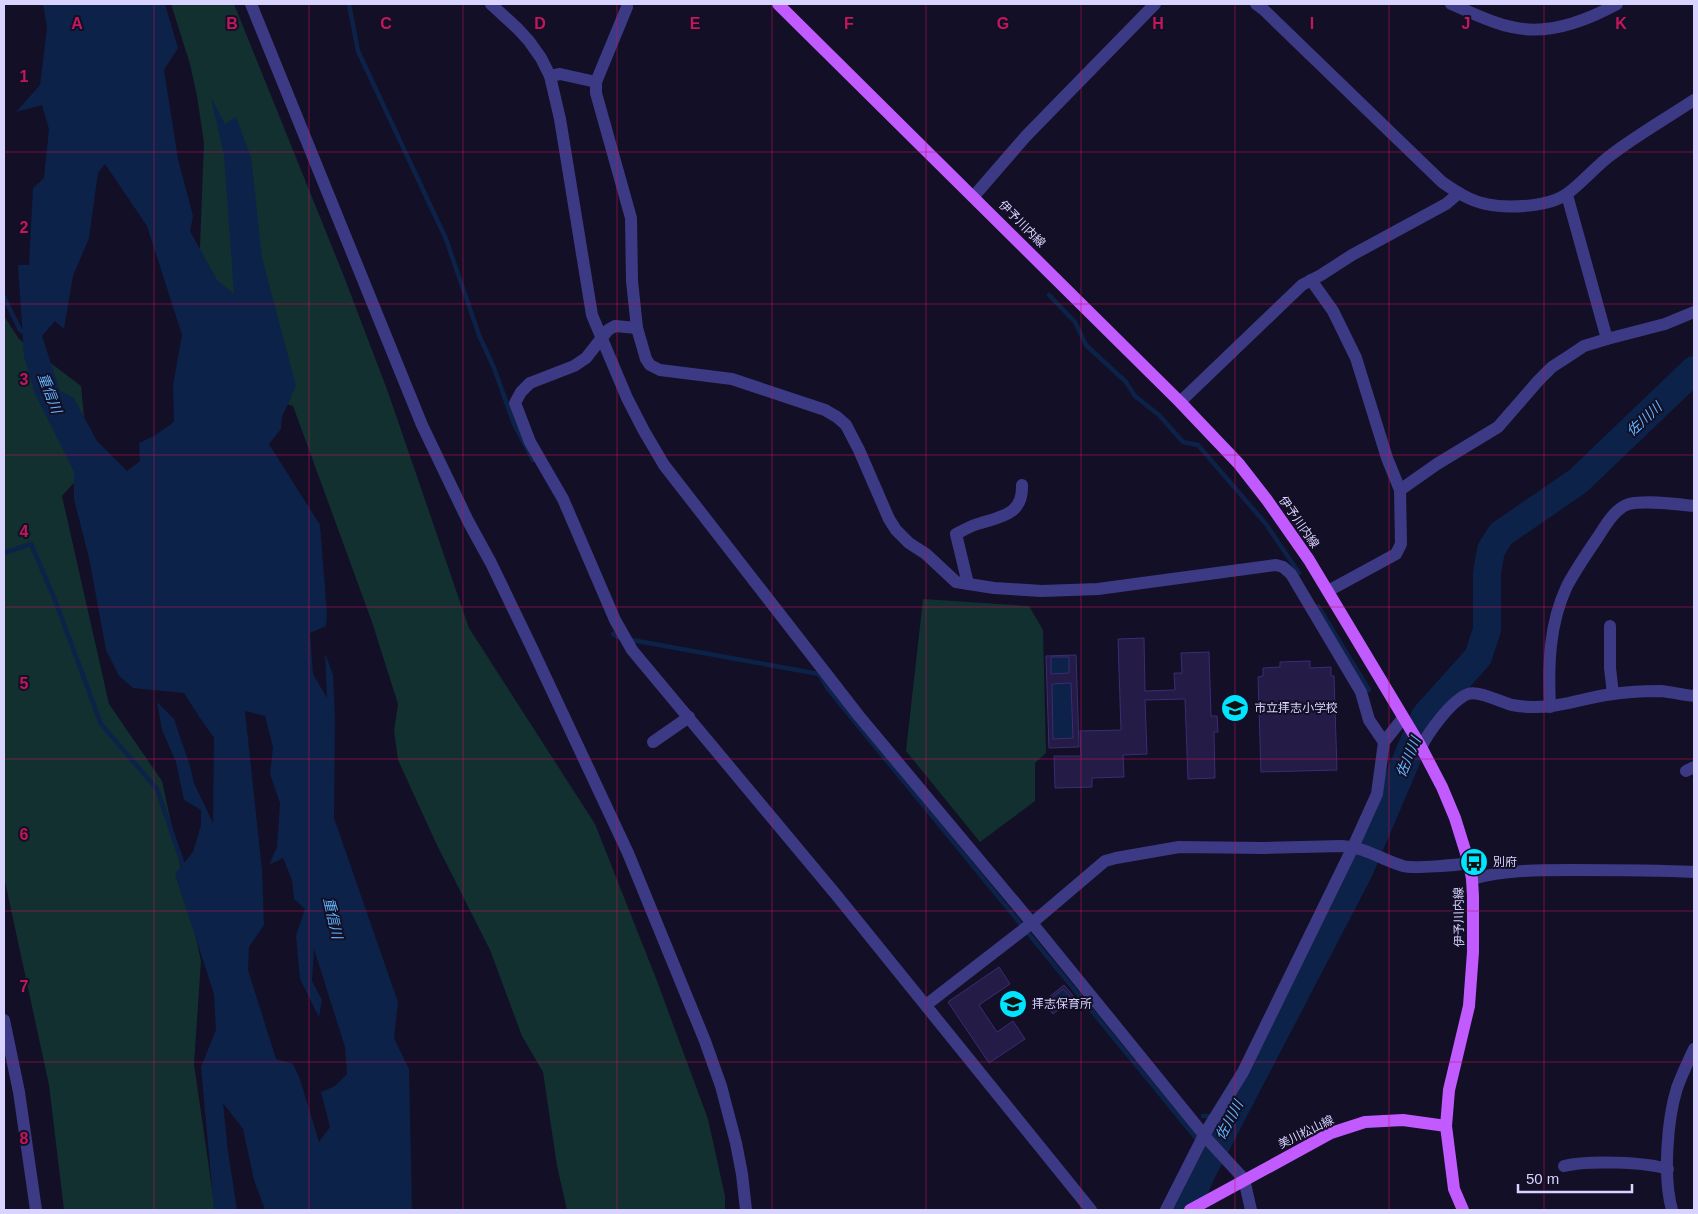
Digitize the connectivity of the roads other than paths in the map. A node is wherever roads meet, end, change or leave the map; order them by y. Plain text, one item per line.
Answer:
1 (251, 4) edge
2 (491, 4) edge
3 (627, 4) edge
4 (778, 4) edge
5 (1155, 4) edge
6 (1256, 4) edge
7 (1451, 4) edge
8 (1617, 4) edge
9 (550, 76) junction
10 (596, 82) junction
11 (1694, 100) edge
12 (1459, 193) junction
13 (1566, 195) junction
14 (974, 196) junction
15 (1311, 280) junction
16 (1694, 312) edge
17 (637, 328) junction
18 (601, 338) junction
19 (1607, 339) junction
20 (1180, 402) junction
21 (1022, 485) dead end
22 (1400, 490) junction
23 (1694, 506) edge
24 (968, 584) junction
25 (1328, 591) junction
26 (1610, 626) dead end
27 (1613, 694) junction
28 (1694, 696) edge
29 (1550, 707) junction
30 (688, 717) junction
31 (1405, 722) junction
32 (653, 742) dead end
33 (1384, 742) junction
34 (1420, 746) junction
35 (1355, 847) junction
36 (1469, 863) junction
37 (1694, 872) edge
38 (1472, 878) junction
39 (1032, 922) junction
40 (926, 1005) junction
41 (4, 1020) edge
42 (1694, 1049) edge
43 (1446, 1126) junction
44 (1207, 1138) junction
45 (1564, 1166) dead end
46 (1668, 1169) junction
47 (1244, 1180) junction
48 (1199, 1207) edge
49 (36, 1210) edge
50 (746, 1210) edge
51 (1091, 1210) edge
52 (1166, 1210) edge
53 (1252, 1210) edge
54 (1463, 1210) edge
55 (1672, 1210) edge

1 - 50 street
2 - 9 street
3 - 10 street
4 - 14 main road, 伊予川内線
5 - 14 street
6 - 12 street
7 - 8 street
9 - 10 street
9 - 18 street
10 - 17 street
11 - 13 street
12 - 13 street
12 - 15 street
13 - 19 street
14 - 20 main road, 伊予川内線
15 - 20 street
15 - 22 street
16 - 19 street
17 - 18 street
17 - 24 street
18 - 30 street
18 - 39 street
19 - 22 street
20 - 25 main road, 伊予川内線
21 - 24 street
22 - 25 street
23 - 29 street
24 - 33 street
25 - 31 main road, 伊予川内線
26 - 27 street
27 - 28 street
27 - 29 street
29 - 34 street
30 - 32 street
30 - 40 street
31 - 33 street
31 - 34 main road, 伊予川内線
33 - 35 street
34 - 36 main road, 伊予川内線
35 - 36 street
35 - 39 street
35 - 44 street
36 - 38 main road, 伊予川内線
37 - 38 street
38 - 43 main road, 伊予川内線
39 - 40 street
39 - 44 street
40 - 51 street
41 - 49 street
42 - 46 street
43 - 47 main road, 美川松山線
43 - 54 main road, 伊予川内線
44 - 47 street
44 - 52 street
45 - 46 street
46 - 55 street
47 - 48 main road, 美川松山線
47 - 53 street

